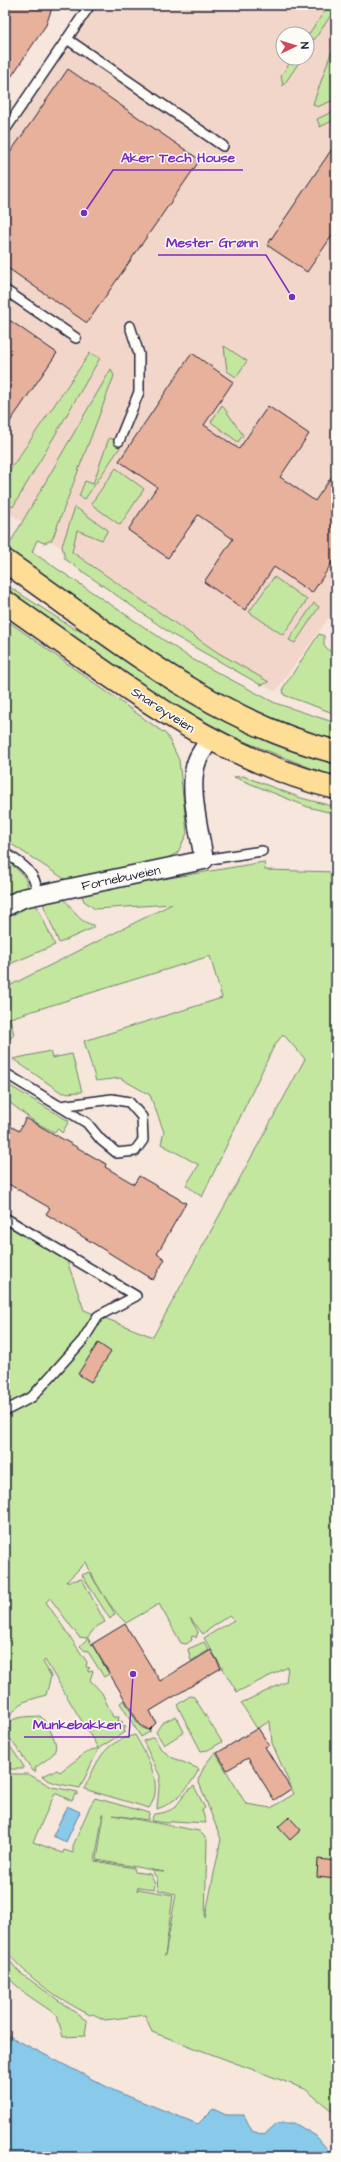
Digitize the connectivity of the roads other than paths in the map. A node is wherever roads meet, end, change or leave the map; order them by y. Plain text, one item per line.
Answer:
1 (90, 5) edge
2 (67, 39) junction
3 (5, 130) edge
4 (223, 146) dead end
5 (5, 290) edge
6 (130, 326) dead end
7 (76, 338) dead end
8 (119, 441) dead end
9 (13, 567) edge
10 (5, 602) edge
11 (210, 739) junction
12 (336, 752) edge
13 (336, 788) edge
14 (262, 851) dead end
15 (5, 853) edge
16 (204, 860) junction
17 (38, 895) junction
18 (5, 907) edge
19 (5, 1074) edge
20 (60, 1106) junction
21 (5, 1218) edge
22 (5, 1411) edge

1 - 2 lane
2 - 3 lane
2 - 4 lane
5 - 7 lane
6 - 8 lane
9 - 12 main road
10 - 11 main road, Snarøyveien
11 - 13 main road, Snarøyveien
11 - 16 street
14 - 16 lane, Fornebuveien
15 - 17 lane
16 - 17 street, Fornebuveien
17 - 18 street, Fornebuveien
19 - 20 lane
20 - 20 lane
21 - 22 lane

